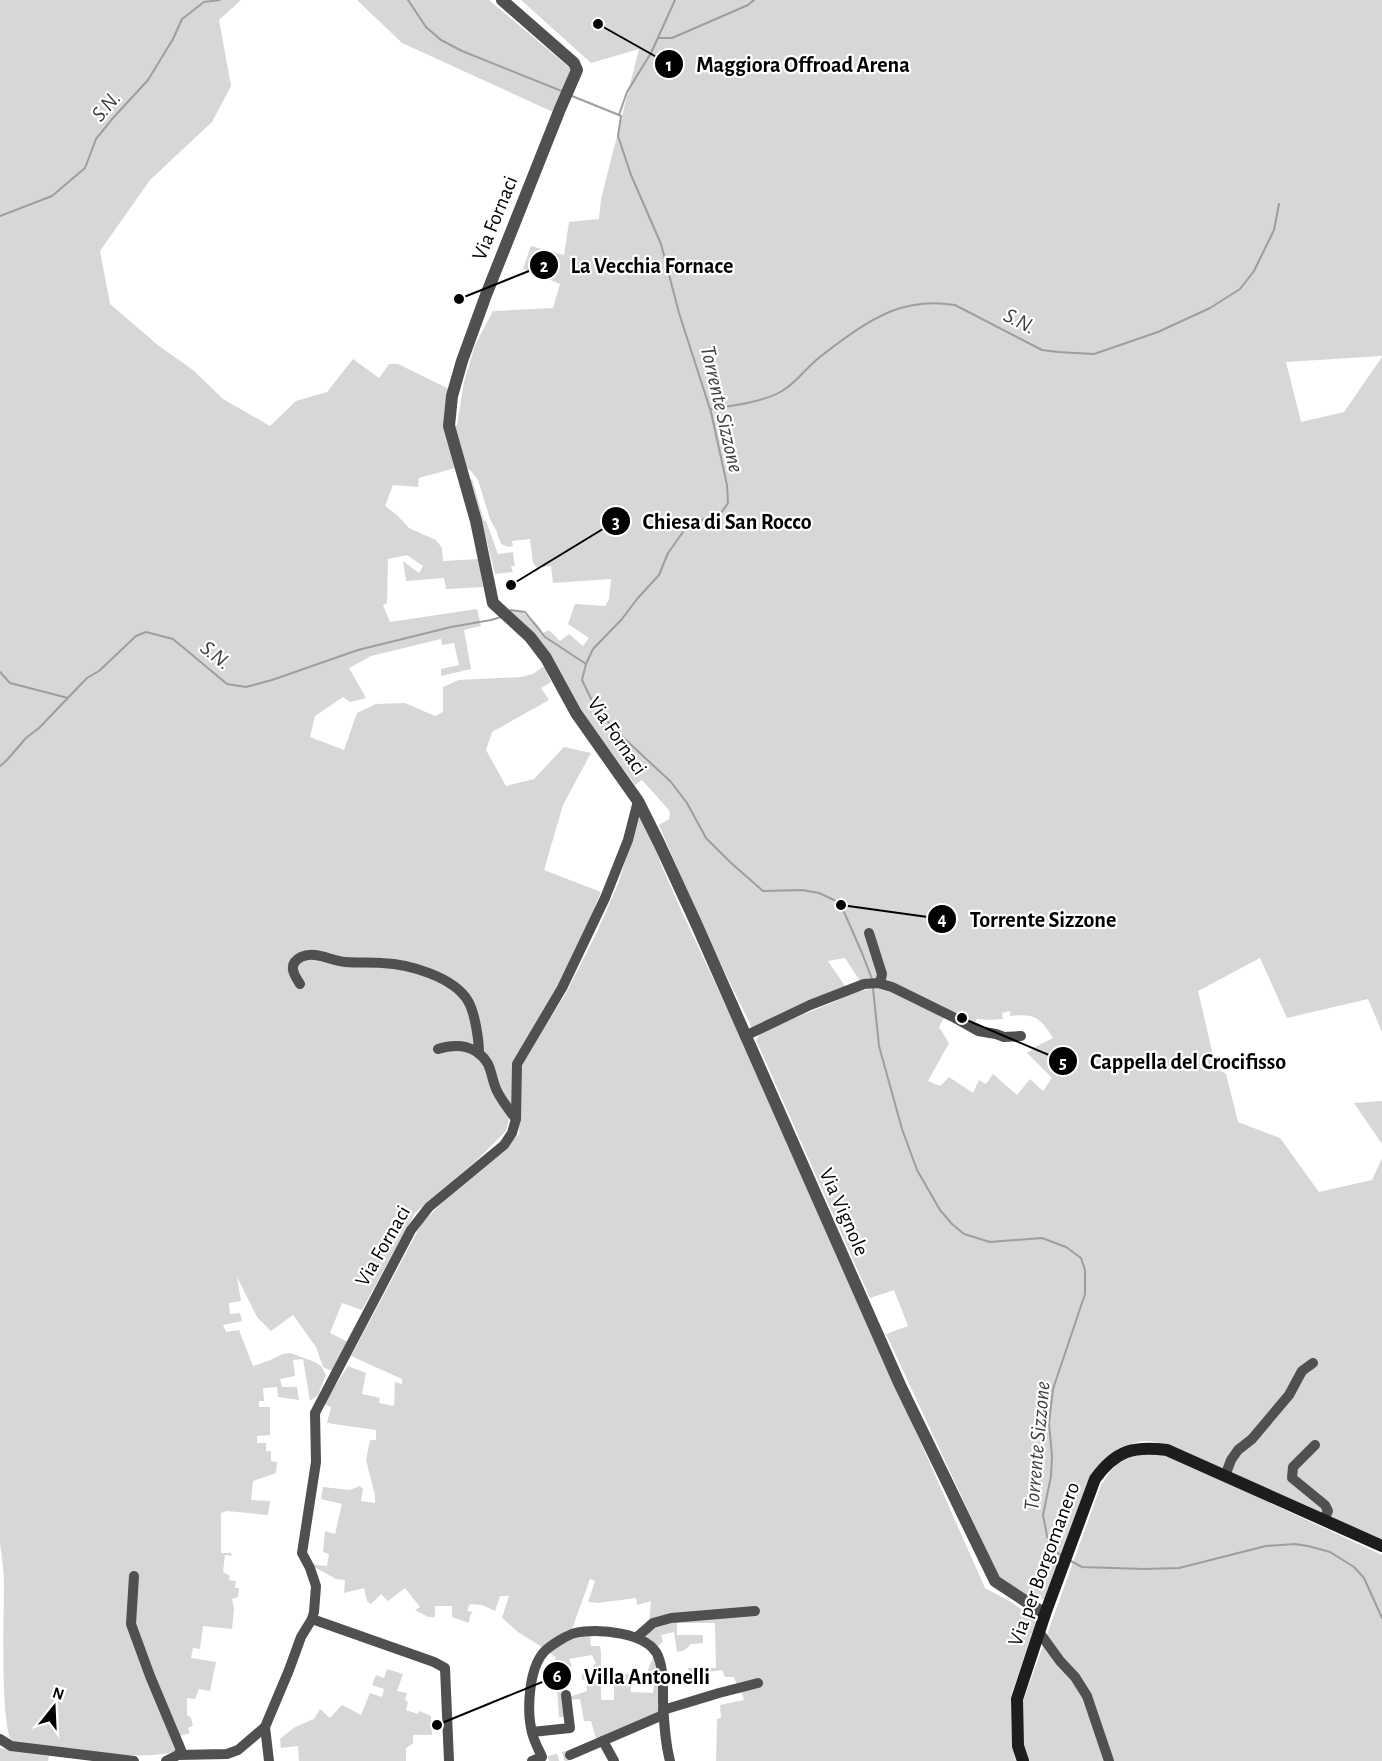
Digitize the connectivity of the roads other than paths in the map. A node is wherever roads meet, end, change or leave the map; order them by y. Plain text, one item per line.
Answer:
1 (502, 0) edge
2 (638, 801) junction
3 (869, 933) dead end
4 (879, 983) junction
5 (300, 984) dead end
6 (746, 1036) junction
7 (1021, 1036) dead end
8 (438, 1049) dead end
9 (479, 1054) junction
10 (516, 1119) junction
11 (1313, 1363) dead end
12 (1315, 1445) dead end
13 (1225, 1476) junction
14 (1324, 1519) junction
15 (1382, 1546) edge
16 (134, 1576) dead end
17 (755, 1611) dead end
18 (1045, 1614) junction
19 (312, 1619) junction
20 (1039, 1632) junction
21 (637, 1637) junction
22 (758, 1683) dead end
23 (566, 1695) dead end
24 (663, 1712) junction
25 (265, 1727) junction
26 (532, 1732) junction
27 (0, 1737) edge
28 (603, 1741) junction
29 (178, 1755) junction
30 (570, 1755) tunnel mouth
31 (540, 1760) edge
32 (134, 1761) edge
33 (166, 1761) edge
34 (269, 1761) edge
35 (449, 1761) edge
36 (614, 1761) edge
37 (670, 1761) edge
38 (1023, 1761) edge
39 (1108, 1761) edge

1 - 2 street, Via Fornaci
2 - 6 street, Via Vignole
2 - 10 street, Via Fornaci
3 - 4 street
4 - 6 street
4 - 7 street
5 - 9 street
6 - 18 street, Via Vignole
8 - 9 street
9 - 10 street
10 - 19 street, Via Fornaci
11 - 13 street
12 - 14 street
13 - 14 main road, Via per Borgomanero
13 - 18 main road, Via per Borgomanero
14 - 15 main road, Via per Borgomanero
16 - 29 street
17 - 21 street
18 - 20 main road, Via per Borgomanero
19 - 25 street
19 - 35 street
20 - 38 main road, Via per Borgomanero
20 - 39 street
21 - 24 street
21 - 26 street
22 - 24 street
23 - 26 street
24 - 28 street
24 - 37 street
25 - 29 street
25 - 34 street
26 - 31 street
27 - 32 street
28 - 30 street
28 - 36 street
29 - 33 street

